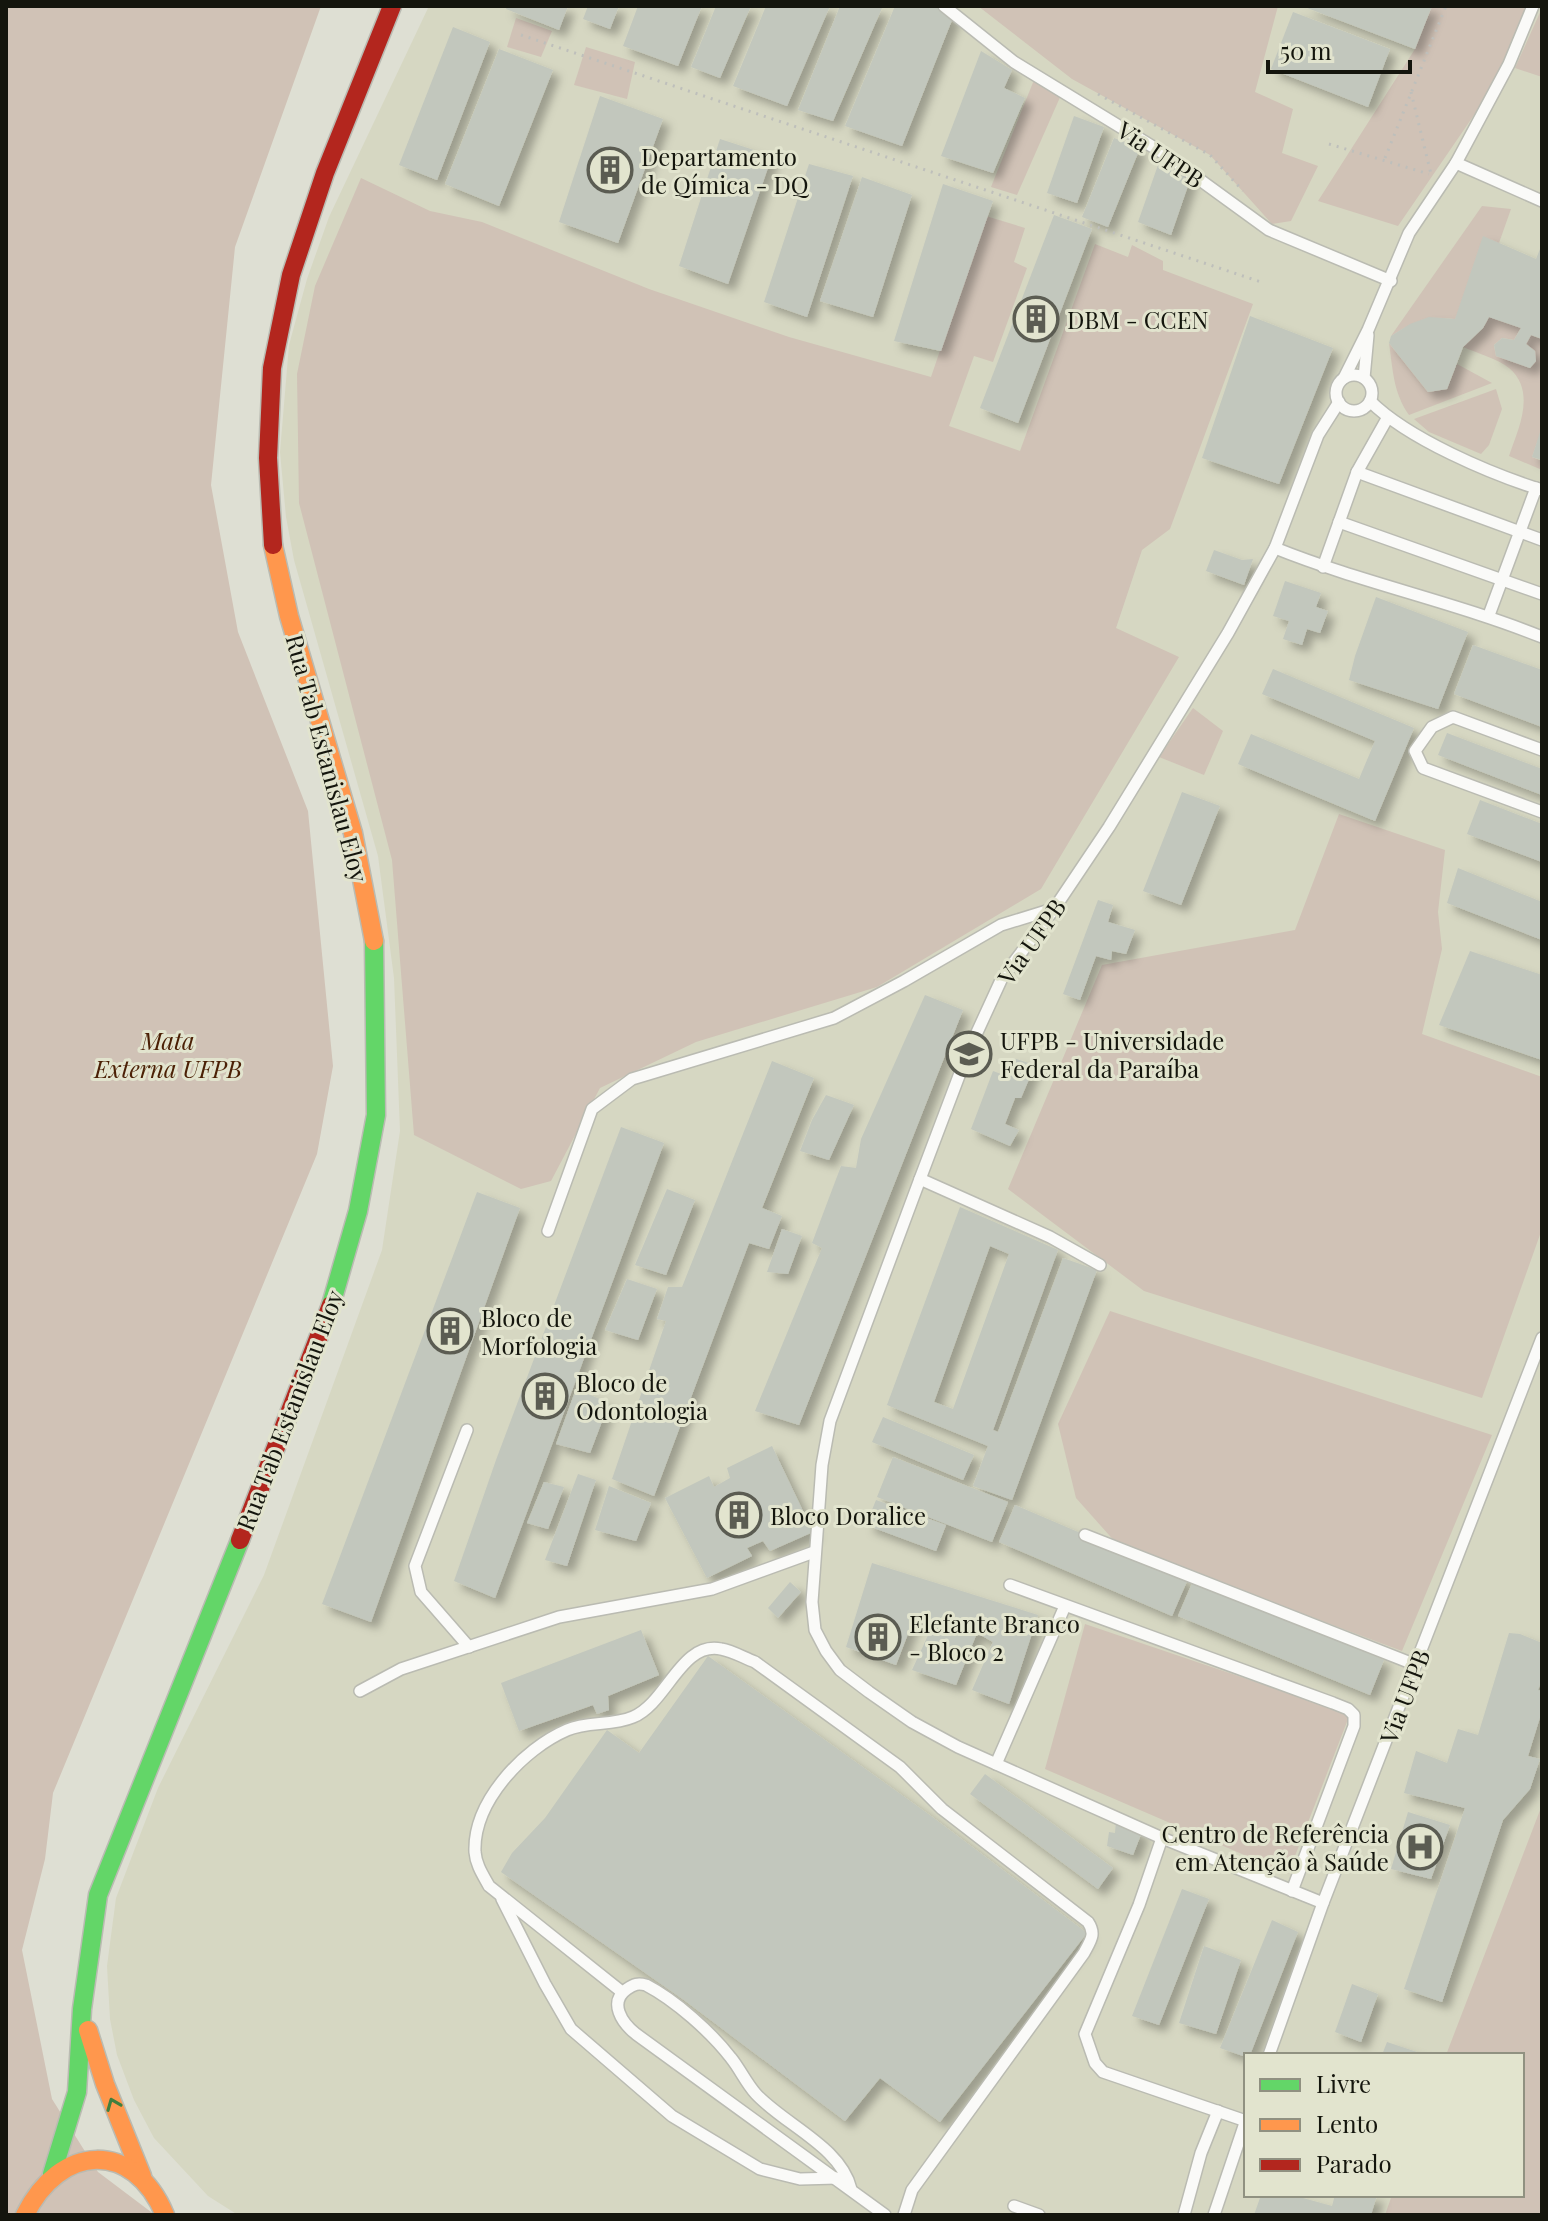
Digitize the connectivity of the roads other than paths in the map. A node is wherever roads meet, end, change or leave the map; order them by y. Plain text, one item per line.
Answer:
1 (392, 6) edge
2 (944, 6) edge
3 (1533, 6) edge
4 (1456, 163) junction
5 (1542, 201) edge
6 (1391, 281) junction
7 (1368, 330) junction
8 (1344, 378) junction
9 (1364, 378) junction
10 (1370, 401) junction
11 (1339, 402) junction
12 (1388, 417) junction
13 (1357, 472) junction
14 (1539, 489) edge
15 (1339, 522) junction
16 (1520, 533) junction
17 (1542, 540) edge
18 (1275, 548) junction
19 (1323, 567) junction
20 (1503, 580) junction
21 (1542, 594) edge
22 (1489, 615) junction
23 (1542, 637) edge
24 (1542, 750) edge
25 (1542, 812) edge
26 (1054, 909) junction
27 (920, 1179) junction
28 (548, 1231) dead end
29 (1100, 1265) dead end
30 (1542, 1338) edge
31 (1538, 1361) edge
32 (467, 1430) dead end
33 (1085, 1535) dead end
34 (814, 1552) junction
35 (1010, 1585) dead end
36 (1065, 1606) junction
37 (469, 1647) junction
38 (1416, 1665) junction
39 (360, 1691) dead end
40 (996, 1764) junction
41 (1162, 1838) junction
42 (1292, 1891) junction
43 (500, 1895) junction
44 (1323, 1903) junction
45 (622, 1992) junction
46 (82, 2009) junction
47 (1270, 2053) edge
48 (1218, 2111) junction
49 (1244, 2119) edge
50 (1244, 2126) edge
51 (52, 2174) junction
52 (142, 2176) junction
53 (837, 2178) junction
54 (851, 2189) junction
55 (157, 2195) junction
56 (1014, 2206) dead end
57 (25, 2215) edge
58 (165, 2215) edge
59 (187, 2215) edge
60 (885, 2215) edge
61 (904, 2215) edge
62 (1039, 2215) edge
63 (1184, 2215) edge
64 (1214, 2215) edge

1 - 46 street, Rua Tab Estanislau Eloy
2 - 6 lane, Via UFPB
3 - 4 lane
4 - 5 lane
4 - 6 lane
6 - 7 lane
7 - 8 lane
7 - 9 lane
8 - 9 lane
8 - 11 lane
9 - 10 lane
10 - 11 lane
10 - 12 lane
11 - 18 lane, Via UFPB
12 - 13 lane
12 - 14 lane
13 - 15 lane
13 - 16 lane
14 - 16 lane
15 - 19 lane
15 - 20 lane
16 - 17 lane
16 - 20 lane
18 - 19 lane
18 - 26 lane, Via UFPB
19 - 22 lane
20 - 21 lane
20 - 22 lane
22 - 23 lane
24 - 25 lane
26 - 27 lane, Via UFPB
26 - 28 lane
27 - 29 lane
27 - 34 lane, Via UFPB
30 - 31 lane, Via UFPB
31 - 38 lane, Via UFPB
32 - 37 lane
33 - 38 lane
34 - 37 lane
34 - 40 lane, Via UFPB
35 - 36 lane
36 - 40 lane
36 - 42 lane
37 - 39 lane
38 - 44 lane, Via UFPB
40 - 41 lane, Via UFPB
41 - 42 lane, Via UFPB
41 - 48 lane
42 - 44 lane, Via UFPB
43 - 45 lane
43 - 53 lane
43 - 61 lane
44 - 47 lane, Via UFPB
45 - 53 lane
45 - 54 lane
46 - 51 street, Rua Tab Estanislau Eloy
52 -> 46 street, Rua Tab Estanislau Eloy
48 - 49 lane
48 - 63 lane
50 - 64 lane
51 - 52 street
51 - 57 street, Rua Tab Estanislau Eloy
52 - 55 street
53 - 54 lane
54 - 60 lane
55 - 58 street
55 - 59 street
56 - 62 lane

